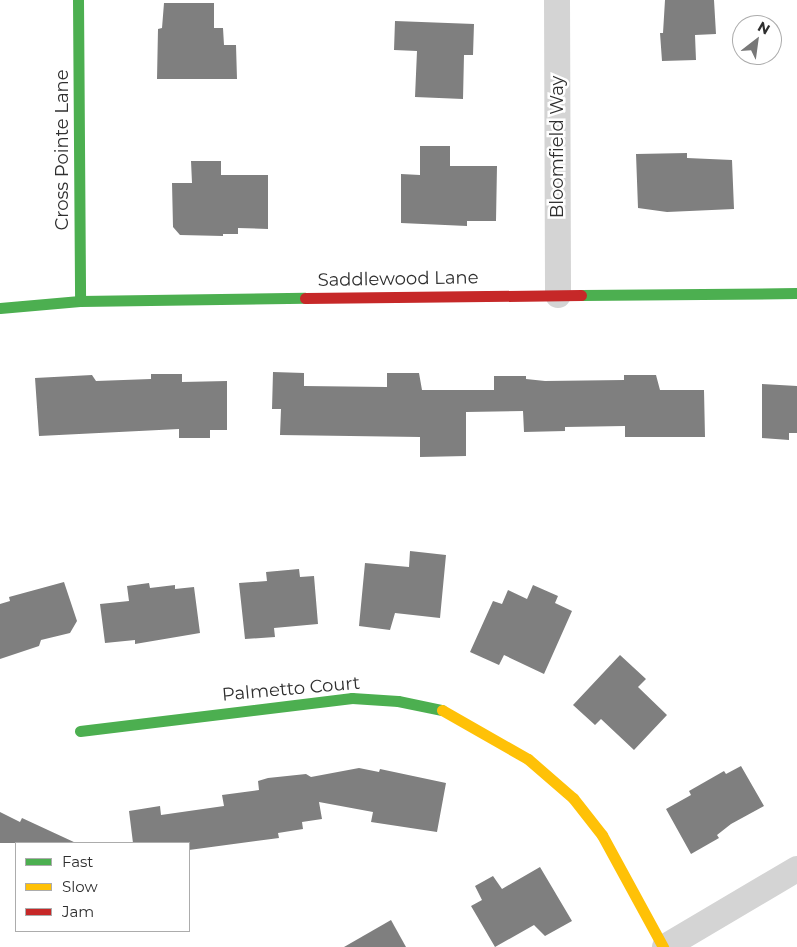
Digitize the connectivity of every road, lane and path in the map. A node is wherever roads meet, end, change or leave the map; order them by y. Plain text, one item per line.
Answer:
1 (78, 0) edge
2 (557, 0) edge
3 (797, 293) edge
4 (558, 295) junction
5 (80, 301) junction
6 (0, 308) edge
7 (80, 731) dead end
8 (797, 869) edge
9 (664, 947) edge

1 - 5 street, Cross Pointe Lane
2 - 4 street, Bloomfield Way
3 - 4 street, Saddlewood Lane
4 - 5 street, Saddlewood Lane
5 - 6 street, Saddlewood Lane
7 - 9 street, Palmetto Court
8 - 9 street

